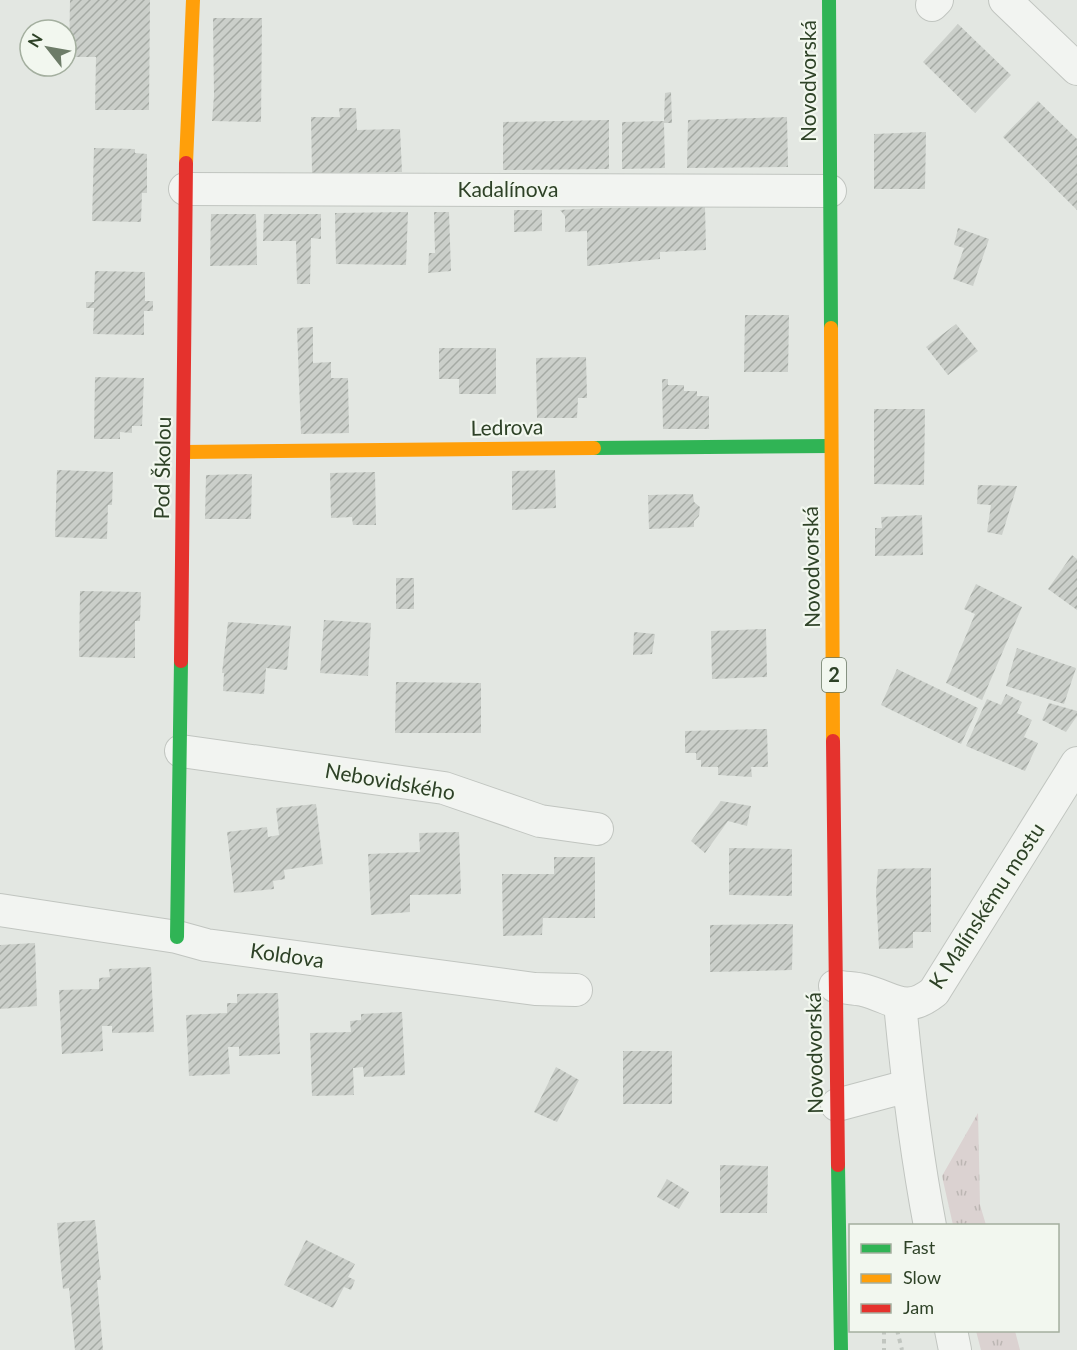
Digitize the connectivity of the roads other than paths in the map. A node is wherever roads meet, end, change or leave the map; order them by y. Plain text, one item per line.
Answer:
1 (193, 0) edge
2 (829, 0) edge
3 (1005, 0) edge
4 (1077, 69) edge
5 (185, 189) junction
6 (830, 191) junction
7 (830, 446) junction
8 (184, 452) junction
9 (181, 751) junction
10 (1077, 763) edge
11 (597, 829) dead end
12 (0, 910) edge
13 (177, 937) junction
14 (835, 986) junction
15 (576, 990) dead end
16 (900, 1003) junction
17 (908, 1086) junction
18 (837, 1105) junction
19 (930, 1224) edge
20 (951, 1332) edge
21 (841, 1350) edge
22 (955, 1350) edge

1 - 5 street, Pod Školou
2 - 6 street, Novodvorská / 2
3 - 4 street
5 - 6 street, Kadalínova
5 - 8 street, Pod Školou
6 - 7 street, Novodvorská / 2
7 - 8 street, Ledrova
7 - 14 street, Novodvorská / 2
8 - 9 street, Pod Školou
9 - 11 street, Nebovidského
9 - 13 street, Pod Školou
10 - 16 street, K Malínskému mostu
12 - 13 street, Koldova
13 - 15 street, Koldova
14 - 16 street
14 - 18 street, Novodvorská / 2
16 - 17 street
17 - 18 street
17 - 19 street
18 - 21 street, Novodvorská / 2
20 - 22 street

